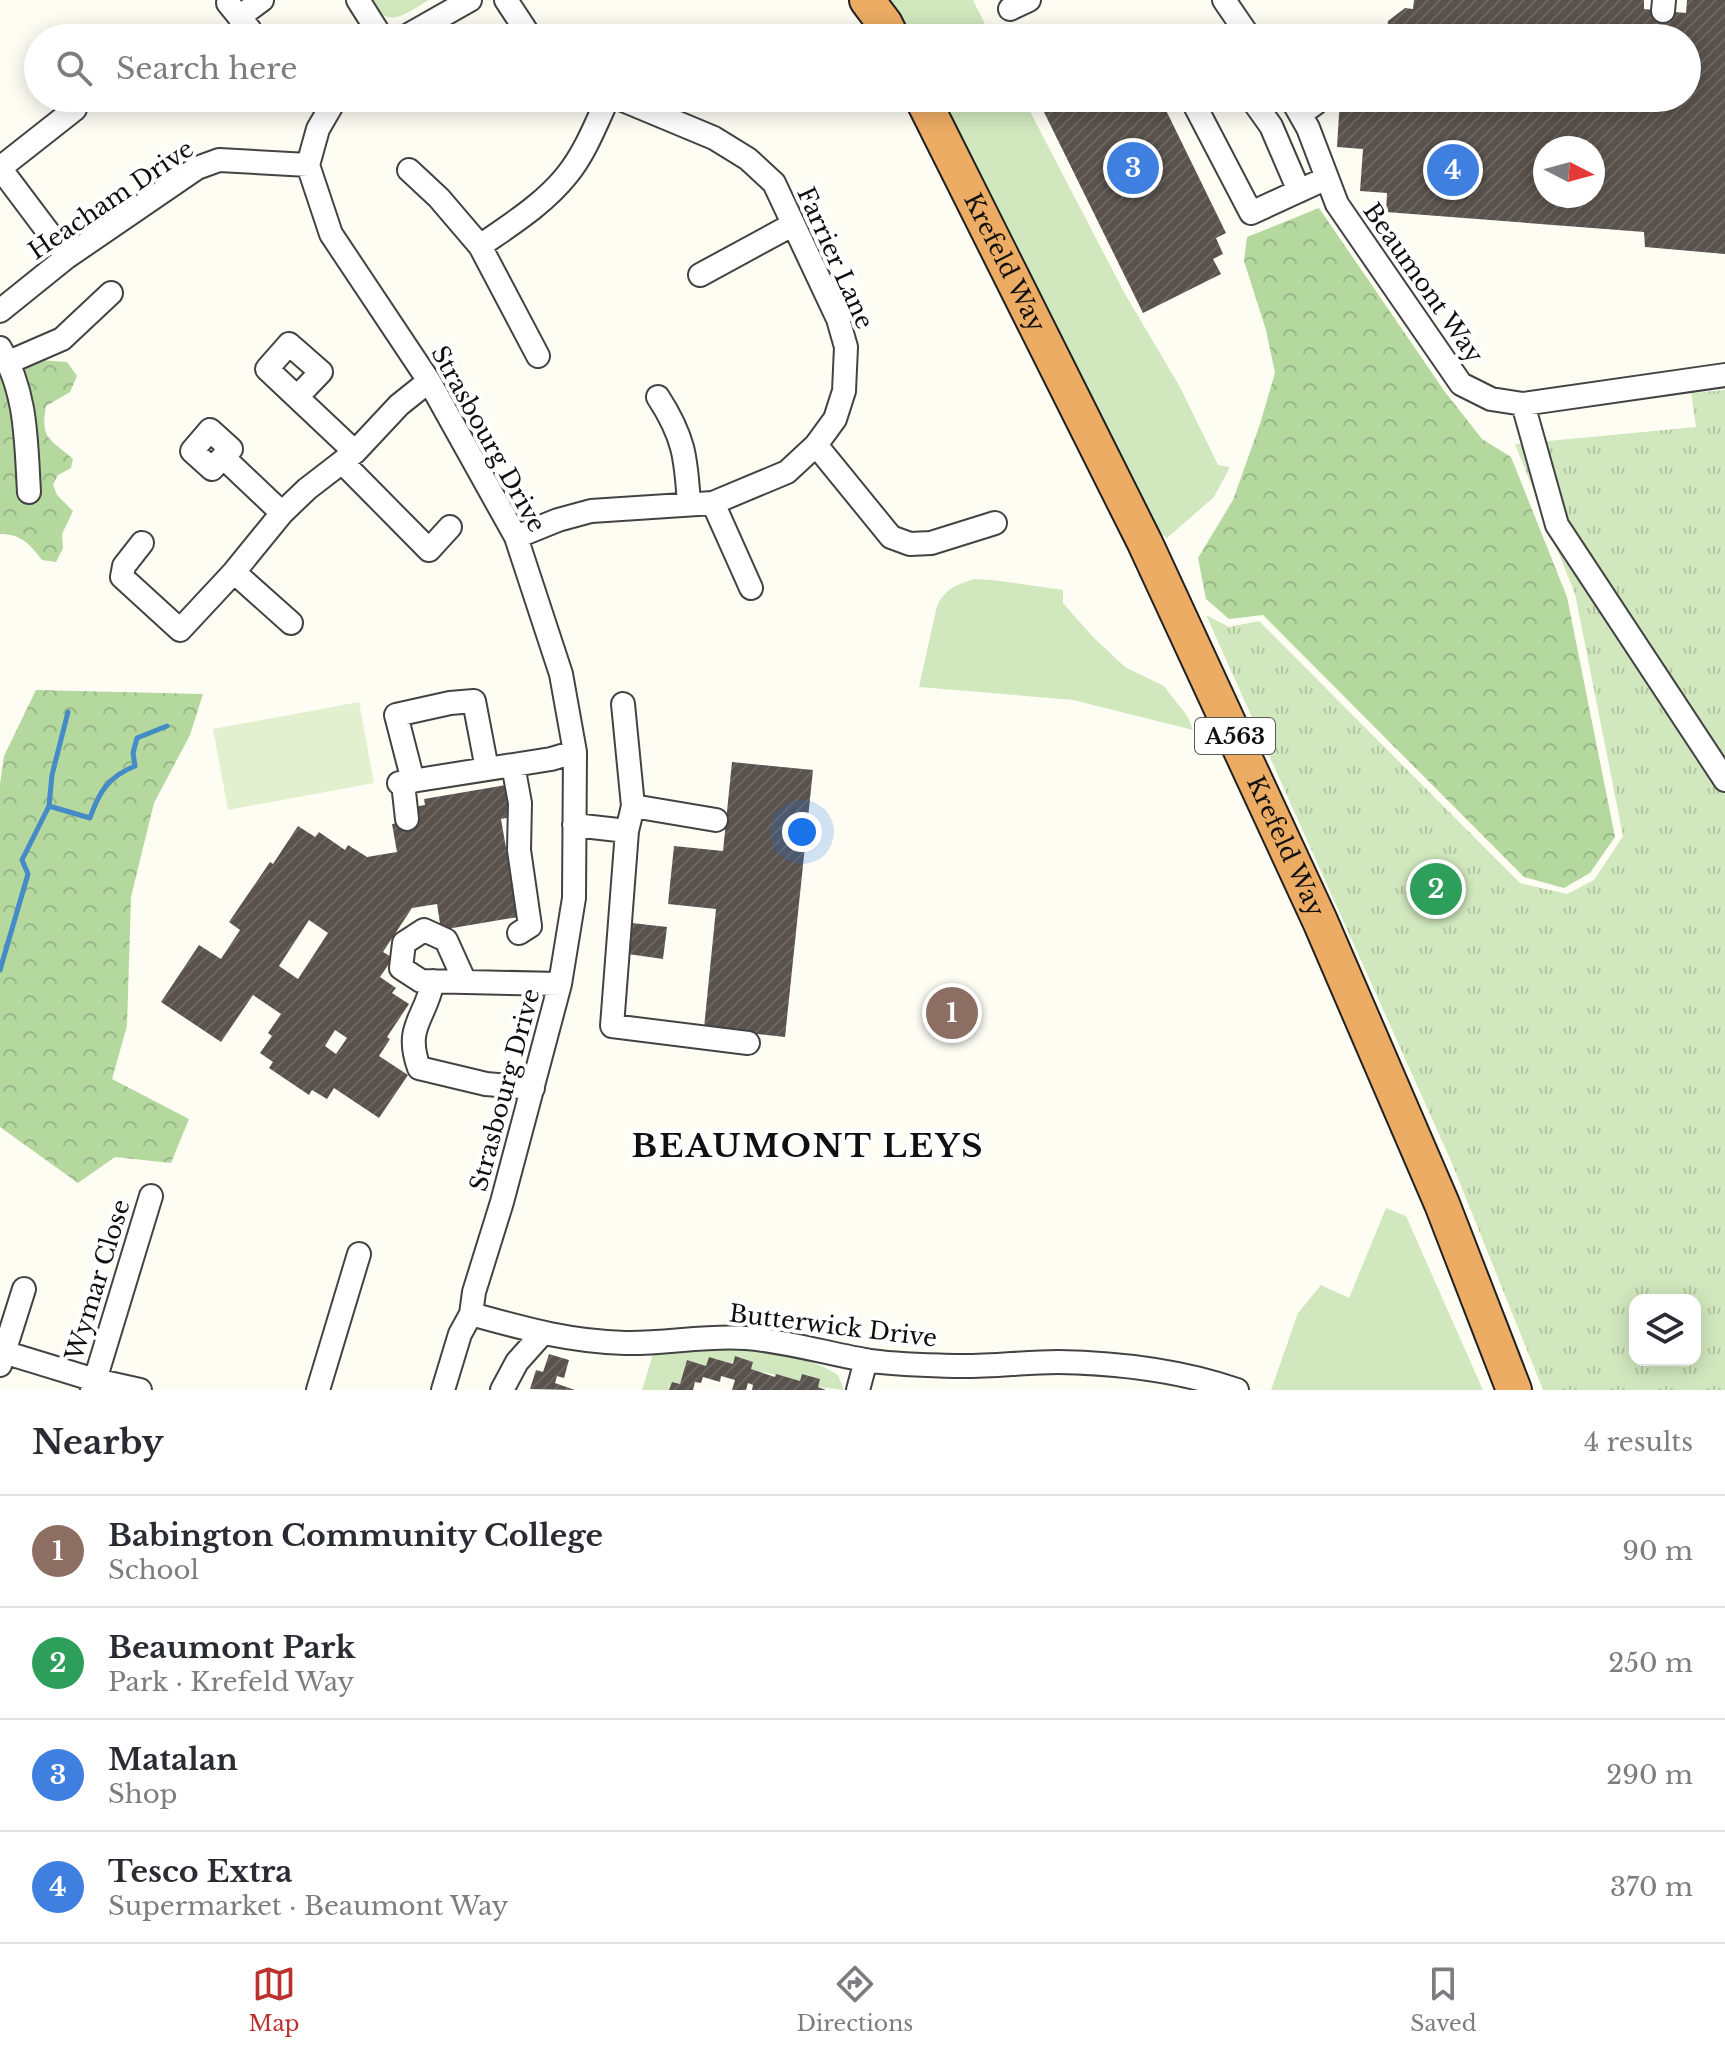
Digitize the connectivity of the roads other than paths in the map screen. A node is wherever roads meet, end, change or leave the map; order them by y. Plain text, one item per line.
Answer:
1 (262, 0) edge
2 (358, 0) edge
3 (470, 0) edge
4 (506, 0) edge
5 (1224, 0) edge
6 (239, 17) dead end
7 (373, 24) edge
8 (428, 24) edge
9 (522, 24) edge
10 (1240, 24) edge
11 (72, 112) edge
12 (328, 112) edge
13 (602, 112) edge
14 (652, 112) edge
15 (929, 112) edge
16 (1198, 112) edge
17 (1261, 112) edge
18 (1306, 112) edge
19 (308, 165) junction
20 (409, 170) dead end
21 (3, 177) edge
22 (1327, 178) junction
23 (1299, 191) junction
24 (792, 225) junction
25 (480, 246) junction
26 (67, 257) junction
27 (700, 275) dead end
28 (111, 293) dead end
29 (0, 311) edge
30 (4, 355) edge
31 (538, 356) dead end
32 (1725, 375) edge
33 (429, 381) junction
34 (297, 397) dead end
35 (658, 397) dead end
36 (1523, 404) junction
37 (816, 445) junction
38 (223, 457) dead end
39 (348, 457) junction
40 (29, 492) dead end
41 (713, 503) junction
42 (689, 504) junction
43 (282, 513) junction
44 (995, 523) dead end
45 (450, 527) dead end
46 (516, 537) junction
47 (142, 543) dead end
48 (234, 572) junction
49 (751, 588) dead end
50 (291, 623) dead end
51 (623, 704) dead end
52 (575, 752) junction
53 (513, 765) junction
54 (487, 769) junction
55 (1725, 780) edge
56 (405, 782) junction
57 (633, 806) junction
58 (407, 819) dead end
59 (716, 820) dead end
60 (574, 825) junction
61 (627, 831) junction
62 (519, 933) dead end
63 (427, 981) junction
64 (465, 982) junction
65 (560, 984) junction
66 (748, 1043) dead end
67 (533, 1088) junction
68 (151, 1196) dead end
69 (359, 1254) dead end
70 (24, 1289) dead end
71 (471, 1314) junction
72 (542, 1334) junction
73 (1, 1356) edge
74 (866, 1360) junction
75 (1162, 1380) edge
76 (93, 1385) edge
77 (140, 1390) edge
78 (318, 1390) edge
79 (443, 1390) edge
80 (502, 1390) edge
81 (858, 1390) edge
82 (1237, 1390) edge
83 (1514, 1390) edge

1 - 6 street
2 - 7 street
3 - 8 street
4 - 9 street
5 - 10 street
11 - 21 street
12 - 19 street
13 - 25 street
14 - 24 street, Farrier Lane
15 - 83 highway, Krefeld Way / A563
16 - 23 street
17 - 23 street
18 - 22 street, Beaumont Way
19 - 26 street, Heacham Drive
19 - 33 street, Strasbourg Drive
20 - 25 street
21 - 26 street
22 - 23 street
22 - 36 street, Beaumont Way
24 - 27 street
24 - 37 street, Farrier Lane
25 - 31 street
26 - 29 street, Heacham Drive
28 - 30 street
30 - 40 street
32 - 36 street, Beaumont Way
33 - 39 street
33 - 46 street, Strasbourg Drive
34 - 39 street
35 - 42 street
36 - 55 street
37 - 41 street, Farrier Lane
37 - 44 street
38 - 43 street
39 - 43 street
39 - 45 street
41 - 42 street, Farrier Lane
41 - 49 street
42 - 46 street, Farrier Lane
43 - 48 street
46 - 52 street, Strasbourg Drive
47 - 48 street
48 - 50 street
51 - 57 street
52 - 53 street
52 - 60 street, Strasbourg Drive
53 - 54 street
53 - 62 street
54 - 56 street
54 - 56 street
56 - 58 street
57 - 59 street
57 - 61 street
60 - 61 street
60 - 65 street, Strasbourg Drive
61 - 66 street
63 - 64 street
63 - 64 street
63 - 67 street
64 - 65 street
65 - 67 street, Strasbourg Drive
67 - 71 street, Strasbourg Drive
68 - 76 street, Wymar Close
69 - 78 street
70 - 73 street
71 - 72 street, Butterwick Drive
71 - 79 street, Strasbourg Drive
72 - 74 street, Butterwick Drive
72 - 80 street
73 - 76 street
74 - 75 street, Butterwick Drive
74 - 81 street
75 - 82 street, Butterwick Drive
76 - 77 street

